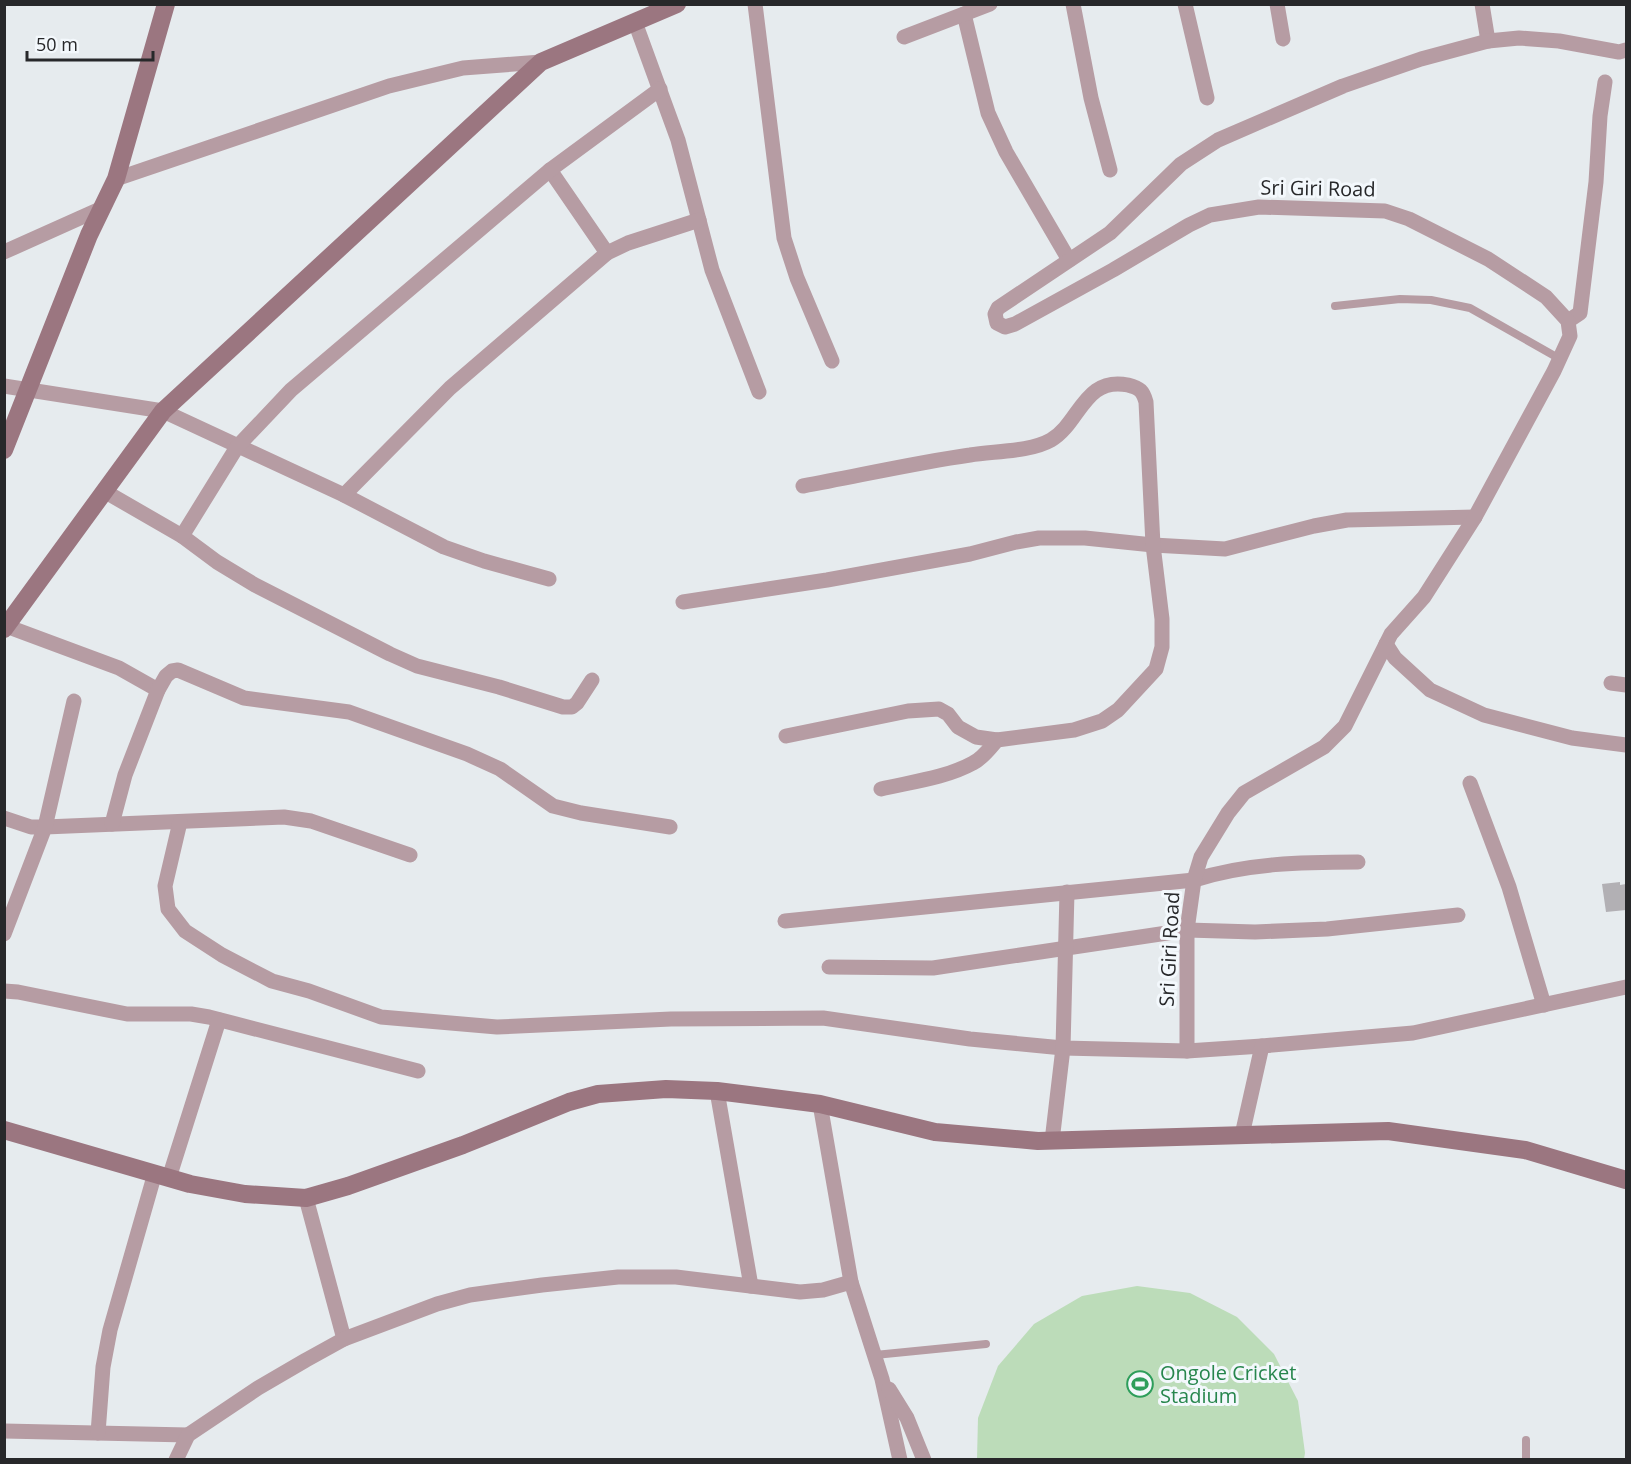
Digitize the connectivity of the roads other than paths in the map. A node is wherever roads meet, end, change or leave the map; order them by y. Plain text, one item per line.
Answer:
1 (166, 4) edge
2 (677, 4) edge
3 (755, 4) edge
4 (990, 4) edge
5 (1073, 4) edge
6 (1185, 4) edge
7 (1277, 4) edge
8 (1482, 4) edge
9 (964, 14) junction
10 (635, 22) junction
11 (904, 37) dead end
12 (1283, 39) dead end
13 (1488, 41) junction
14 (1626, 51) edge
15 (542, 62) junction
16 (1605, 82) dead end
17 (660, 89) junction
18 (1207, 98) dead end
19 (550, 170) junction
20 (1110, 170) dead end
21 (116, 179) junction
22 (100, 209) junction
23 (699, 220) junction
24 (4, 252) edge
25 (607, 253) junction
26 (1069, 260) junction
27 (1335, 306) dead end
28 (1568, 321) junction
29 (1560, 359) junction
30 (832, 361) dead end
31 (4, 386) edge
32 (27, 391) junction
33 (759, 392) dead end
34 (163, 411) junction
35 (237, 447) junction
36 (4, 450) edge
37 (803, 486) dead end
38 (104, 491) junction
39 (344, 495) junction
40 (1475, 517) junction
41 (182, 536) junction
42 (1153, 545) junction
43 (549, 579) dead end
44 (683, 602) dead end
45 (5, 627) edge
46 (1386, 644) junction
47 (592, 680) dead end
48 (159, 690) junction
49 (74, 701) dead end
50 (786, 736) dead end
51 (997, 740) junction
52 (1626, 745) edge
53 (1470, 783) dead end
54 (881, 789) dead end
55 (4, 818) edge
56 (180, 822) junction
57 (112, 824) junction
58 (670, 826) dead end
59 (45, 827) junction
60 (410, 855) dead end
61 (1358, 862) dead end
62 (1194, 880) junction
63 (1067, 892) junction
64 (1458, 915) dead end
65 (784, 921) dead end
66 (1187, 930) junction
67 (4, 934) edge
68 (1067, 948) junction
69 (829, 967) dead end
70 (1626, 987) edge
71 (4, 991) edge
72 (1544, 1005) junction
73 (219, 1020) junction
74 (1262, 1046) junction
75 (1062, 1048) junction
76 (1187, 1051) junction
77 (418, 1071) dead end
78 (717, 1091) junction
79 (820, 1104) junction
80 (4, 1130) edge
81 (1242, 1135) junction
82 (1052, 1141) junction
83 (162, 1176) junction
84 (1626, 1180) edge
85 (306, 1198) junction
86 (850, 1282) junction
87 (751, 1286) junction
88 (344, 1339) junction
89 (986, 1344) dead end
90 (875, 1355) junction
91 (882, 1379) junction
92 (4, 1431) edge
93 (98, 1433) junction
94 (188, 1435) junction
95 (1526, 1440) dead end
96 (176, 1460) edge
97 (900, 1460) edge
98 (924, 1460) edge
99 (1526, 1460) edge

1 - 21 street
2 - 10 street
3 - 30 street
4 - 9 street
5 - 20 street
6 - 18 street
7 - 12 street
8 - 13 street
9 - 11 street
9 - 26 street
10 - 15 street
10 - 17 street
13 - 14 street, Sri Giri Road
13 - 26 street, Sri Giri Road
15 - 21 street
15 - 34 street
16 - 28 street
17 - 19 street
17 - 23 street
19 - 25 street
19 - 35 street
21 - 22 street
22 - 24 street
22 - 32 street
23 - 25 street
23 - 33 street
25 - 39 street
26 - 28 street, Sri Giri Road
27 - 29 lane
28 - 29 street, Sri Giri Road
29 - 40 street, Sri Giri Road
31 - 32 street
32 - 34 street
32 - 36 street
34 - 35 street
34 - 38 street
35 - 39 street
35 - 41 street
37 - 42 street
38 - 41 street
38 - 45 street
39 - 43 street
40 - 42 street
40 - 46 street, Sri Giri Road
41 - 47 street
42 - 44 street
42 - 51 street
45 - 48 street
46 - 52 street
46 - 62 street, Sri Giri Road
48 - 57 street
48 - 58 street
49 - 59 street
50 - 51 street
51 - 54 street
53 - 72 street
55 - 59 street
56 - 57 street
56 - 60 street
56 - 75 street
57 - 59 street
59 - 67 street
61 - 62 street
62 - 63 street
62 - 66 street, Sri Giri Road
63 - 65 street
63 - 68 street
64 - 66 street
66 - 68 street
66 - 76 street, Sri Giri Road
68 - 69 street
68 - 75 street
70 - 72 street
71 - 73 street
72 - 74 street
73 - 77 street
73 - 83 street
74 - 76 street
74 - 81 street
75 - 76 street
75 - 82 street
78 - 79 street
78 - 85 street
78 - 87 street
79 - 82 street
79 - 86 street
80 - 83 street
81 - 82 street
81 - 84 street
83 - 85 street
83 - 93 street
85 - 88 street
86 - 87 street
86 - 90 street
87 - 88 street
88 - 94 street
89 - 90 lane
90 - 91 street
91 - 97 street
91 - 98 street
92 - 93 street
93 - 94 street
94 - 96 street
95 - 99 lane

